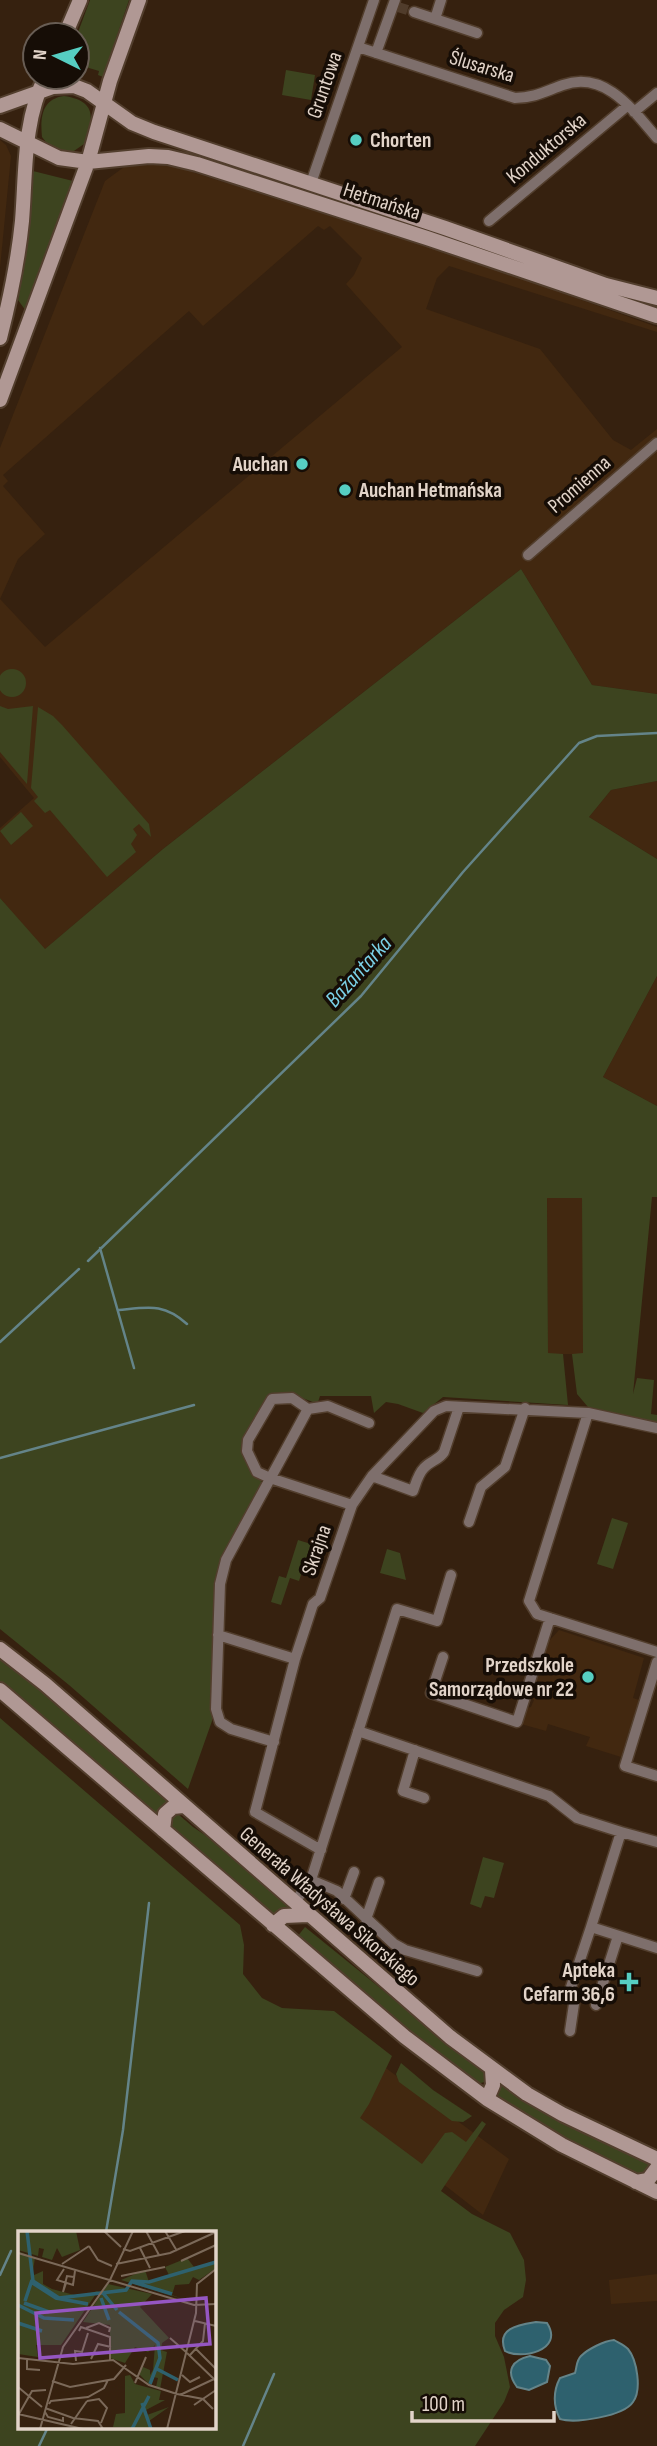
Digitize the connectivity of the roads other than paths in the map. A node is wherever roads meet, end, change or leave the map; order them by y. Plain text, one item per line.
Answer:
1 (80, 0) edge
2 (139, 0) edge
3 (374, 0) edge
4 (441, 0) edge
5 (395, 4) edge
6 (414, 12) tunnel mouth
7 (435, 19) junction
8 (71, 21) edge
9 (477, 33) dead end
10 (358, 47) junction
11 (376, 53) junction
12 (37, 93) junction
13 (657, 93) edge
14 (103, 104) junction
15 (0, 106) edge
16 (631, 109) junction
17 (0, 129) edge
18 (154, 132) junction
19 (657, 138) edge
20 (27, 144) junction
21 (149, 156) junction
22 (88, 162) junction
23 (311, 183) junction
24 (489, 221) dead end
25 (657, 298) edge
26 (657, 316) edge
27 (0, 338) edge
28 (0, 400) edge
29 (657, 443) edge
30 (528, 555) dead end
31 (459, 1407) junction
32 (525, 1408) junction
33 (309, 1409) junction
34 (588, 1413) junction
35 (369, 1423) dead end
36 (657, 1428) edge
37 (372, 1476) junction
38 (270, 1478) junction
39 (352, 1505) junction
40 (469, 1522) dead end
41 (451, 1575) dead end
42 (550, 1618) junction
43 (218, 1635) junction
44 (0, 1649) edge
45 (657, 1652) edge
46 (443, 1657) dead end
47 (295, 1659) junction
48 (657, 1662) edge
49 (0, 1690) edge
50 (359, 1731) junction
51 (274, 1742) junction
52 (415, 1750) junction
53 (657, 1776) edge
54 (424, 1798) dead end
55 (183, 1806) junction
56 (163, 1830) junction
57 (621, 1832) junction
58 (657, 1842) edge
59 (321, 1850) junction
60 (354, 1872) dead end
61 (311, 1880) junction
62 (379, 1882) dead end
63 (344, 1899) junction
64 (294, 1903) junction
65 (308, 1915) junction
66 (366, 1919) junction
67 (273, 1925) junction
68 (591, 1927) junction
69 (618, 1936) junction
70 (657, 1948) edge
71 (477, 1971) dead end
72 (596, 2005) dead end
73 (570, 2031) dead end
74 (492, 2070) junction
75 (487, 2099) junction
76 (657, 2159) edge
77 (657, 2168) edge
78 (636, 2182) junction
79 (657, 2192) edge

1 - 8 main road
2 - 14 main road
3 - 10 street, Gruntowa
4 - 7 street
5 - 11 street
6 - 7 street
7 - 9 street
10 - 11 street, Ślusarska
10 - 23 street, Gruntowa
11 - 16 street, Ślusarska
12 - 14 main road
12 - 15 main road
12 - 20 main road
13 - 16 street, Konduktorska
14 - 18 main road, Hetmańska
14 - 22 main road
16 - 19 street, Ślusarska
16 - 24 street, Konduktorska
17 - 20 main road
18 - 21 main road
18 - 23 main road, Hetmańska
20 - 22 main road
20 - 27 main road
21 - 22 main road, Hetmańska
21 - 26 main road, Hetmańska
22 - 28 main road
23 - 25 main road, Hetmańska
29 - 30 street, Promienna
31 - 32 street, Skrajna
31 - 37 street, Skrajna
31 - 37 street
32 - 34 street, Skrajna
32 - 40 street
33 - 35 street
33 - 38 street
33 - 38 street
34 - 36 street, Skrajna
34 - 42 street
37 - 39 street, Skrajna
38 - 39 street
38 - 43 street
39 - 47 street, Skrajna
41 - 50 street
42 - 45 street
42 - 46 street
43 - 47 street
43 - 51 street
44 - 55 main road, Generała Władysława Sikorskiego
47 - 51 street, Skrajna
48 - 53 street
49 - 56 main road
50 - 52 street
50 - 59 street
51 - 59 street, Skrajna
52 - 54 street
52 - 57 street
55 - 56 main road
55 - 64 main road, Generała Władysława Sikorskiego
56 - 67 main road
57 - 58 street
57 - 68 street
59 - 61 street
60 - 63 street
61 - 63 street
61 - 64 street
62 - 66 street
63 - 66 street
64 - 65 main road, Generała Władysława Sikorskiego
65 - 67 main road
65 - 74 main road, Generała Władysława Sikorskiego
66 - 71 street
67 - 75 main road
68 - 69 street
68 - 73 street
69 - 70 street
69 - 72 street
74 - 75 main road
74 - 76 main road, Generała Władysława Sikorskiego
75 - 78 main road
77 - 78 main road
78 - 79 main road

